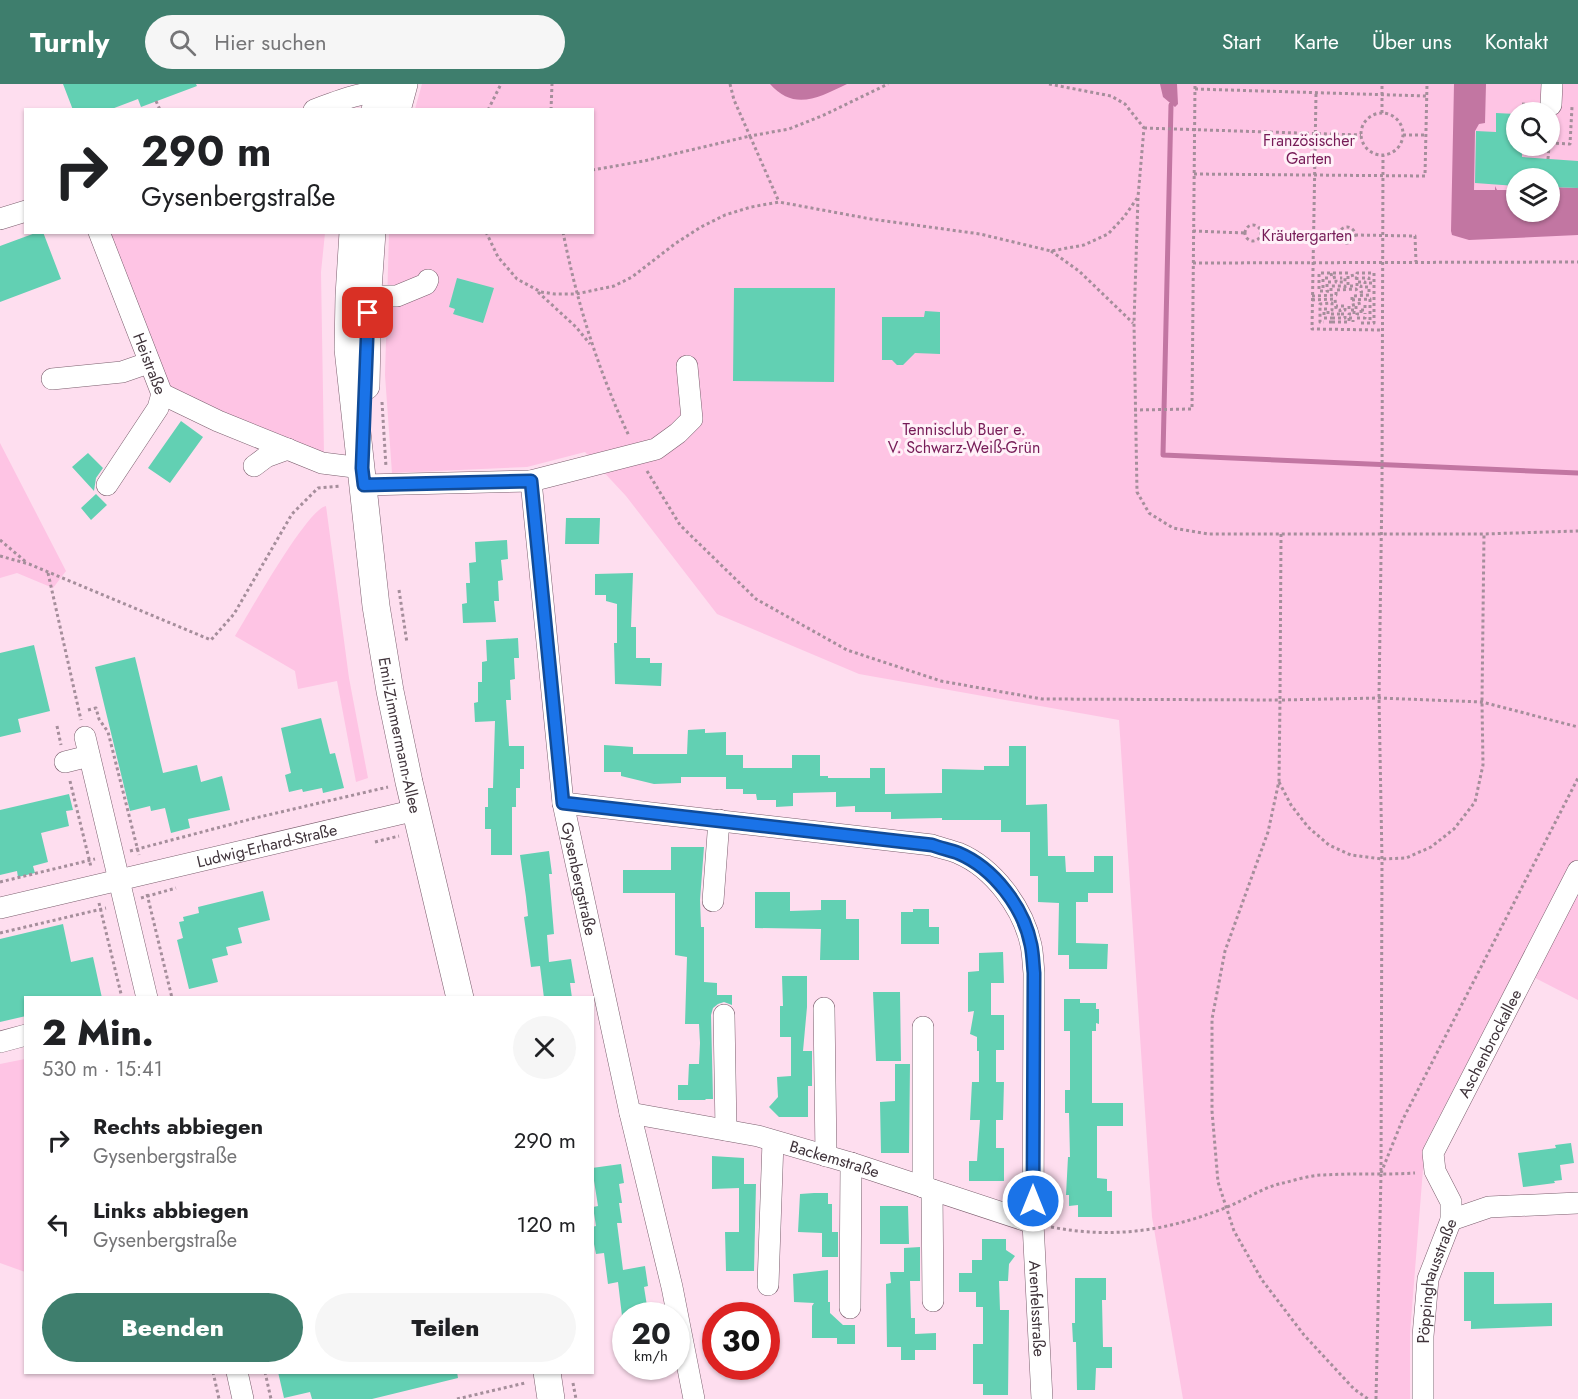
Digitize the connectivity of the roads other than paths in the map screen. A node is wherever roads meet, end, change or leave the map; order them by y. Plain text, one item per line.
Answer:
1 (1552, 84) edge
2 (390, 95) edge
3 (1551, 102) edge
4 (320, 108) edge
5 (24, 211) edge
6 (0, 219) edge
7 (100, 234) edge
8 (353, 234) edge
9 (372, 234) edge
10 (428, 280) dead end
11 (358, 296) junction
12 (148, 363) junction
13 (687, 366) dead end
14 (52, 379) dead end
15 (162, 394) junction
16 (288, 449) junction
17 (254, 466) dead end
18 (363, 476) junction
19 (531, 481) junction
20 (107, 485) dead end
21 (65, 762) road end
22 (563, 803) junction
23 (416, 810) junction
24 (719, 820) junction
25 (1578, 870) edge
26 (119, 880) junction
27 (713, 901) dead end
28 (0, 908) edge
29 (147, 996) edge
30 (460, 996) edge
31 (824, 1008) dead end
32 (724, 1015) dead end
33 (923, 1027) dead end
34 (24, 1036) edge
35 (0, 1042) edge
36 (630, 1113) junction
37 (726, 1130) junction
38 (772, 1141) junction
39 (826, 1156) junction
40 (851, 1163) junction
41 (927, 1189) junction
42 (1578, 1203) edge
43 (1451, 1220) junction
44 (1033, 1223) junction
45 (768, 1286) dead end
46 (933, 1301) dead end
47 (850, 1308) dead end
48 (237, 1374) edge
49 (536, 1378) edge
50 (243, 1399) edge
51 (551, 1399) edge
52 (694, 1399) edge
53 (1042, 1399) edge
54 (1423, 1399) edge

1 - 3 street
2 - 4 street
5 - 6 street
7 - 12 street, Heistraße
8 - 11 main road, Emil-Zimmermann-Allee
9 - 11 main road, Emil-Zimmermann-Allee
10 - 11 street
11 - 18 main road, Emil-Zimmermann-Allee
12 - 14 street
12 - 15 street, Heistraße
13 - 19 street
15 - 16 street
15 - 20 street, Heistraße
16 - 17 street
16 - 18 street
18 - 19 street
18 - 23 main road, Emil-Zimmermann-Allee
19 - 22 street, Gysenbergstraße
21 - 26 street
22 - 24 street, Arenfelsstraße
22 - 36 street, Gysenbergstraße
23 - 26 street, Ludwig-Erhard-Straße
23 - 30 main road, Emil-Zimmermann-Allee
24 - 27 street
24 - 44 street, Arenfelsstraße
25 - 43 street, Aschenbrockallee
26 - 28 street, Ludwig-Erhard-Straße
26 - 29 street
31 - 39 street
32 - 37 street
33 - 41 street
34 - 35 street
36 - 37 street, Backemstraße
36 - 52 street, Gysenbergstraße
37 - 38 street, Backemstraße
38 - 39 street, Backemstraße
38 - 45 street
39 - 40 street, Backemstraße
40 - 41 street, Backemstraße
40 - 47 street
41 - 44 street, Backemstraße
41 - 46 street
42 - 43 street, Pöppinghausstraße
43 - 54 street, Pöppinghausstraße
44 - 53 street, Arenfelsstraße
48 - 50 street
49 - 51 main road

